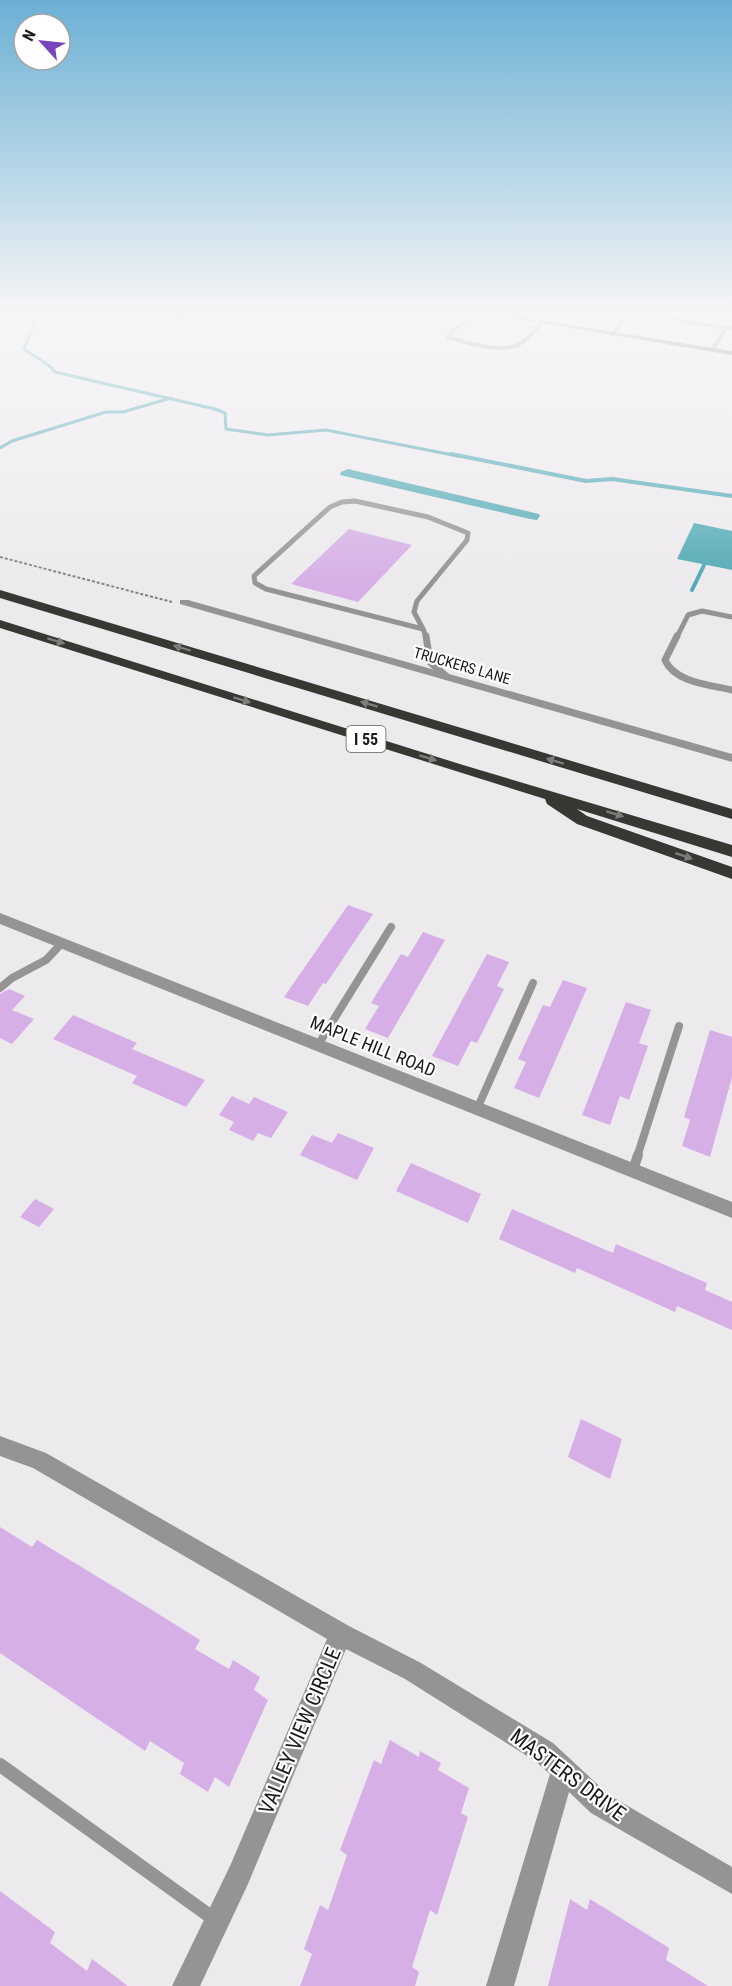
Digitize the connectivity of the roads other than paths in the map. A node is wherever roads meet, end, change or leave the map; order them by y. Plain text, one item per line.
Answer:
1 (0, 594) edge
2 (184, 602) road end
3 (732, 617) edge
4 (0, 624) edge
5 (424, 629) junction
6 (446, 676) junction
7 (732, 690) edge
8 (732, 758) edge
9 (536, 789) junction
10 (732, 814) edge
11 (732, 851) edge
12 (732, 873) edge
13 (0, 918) edge
14 (391, 927) dead end
15 (62, 943) junction
16 (533, 983) dead end
17 (0, 988) edge
18 (679, 1026) dead end
19 (318, 1045) junction
20 (477, 1109) junction
21 (633, 1170) junction
22 (732, 1210) edge
23 (0, 1446) edge
24 (341, 1634) junction
25 (0, 1765) edge
26 (563, 1770) junction
27 (732, 1881) edge
28 (217, 1921) junction
29 (186, 1986) edge
30 (500, 1986) edge

10 -> 1 highway, I 55
2 - 6 street, TRUCKERS LANE
3 - 7 lane
4 -> 9 highway, I 55
5 - 5 lane
5 - 6 lane
6 - 8 street, TRUCKERS LANE
9 -> 11 highway, I 55
9 -> 12 highway
13 - 15 street, MAPLE HILL ROAD
14 - 19 lane
15 - 17 lane
15 - 19 street, MAPLE HILL ROAD
16 - 20 lane
18 - 21 lane
19 - 20 street, MAPLE HILL ROAD
20 - 21 street, MAPLE HILL ROAD
21 - 22 street, MAPLE HILL ROAD
23 - 24 street, VALLEY VIEW CIRCLE
24 - 26 street, MASTERS DRIVE
24 - 28 street, VALLEY VIEW CIRCLE
25 - 28 lane
26 - 27 street, MASTERS DRIVE
26 - 30 street
28 - 29 street, VALLEY VIEW CIRCLE

